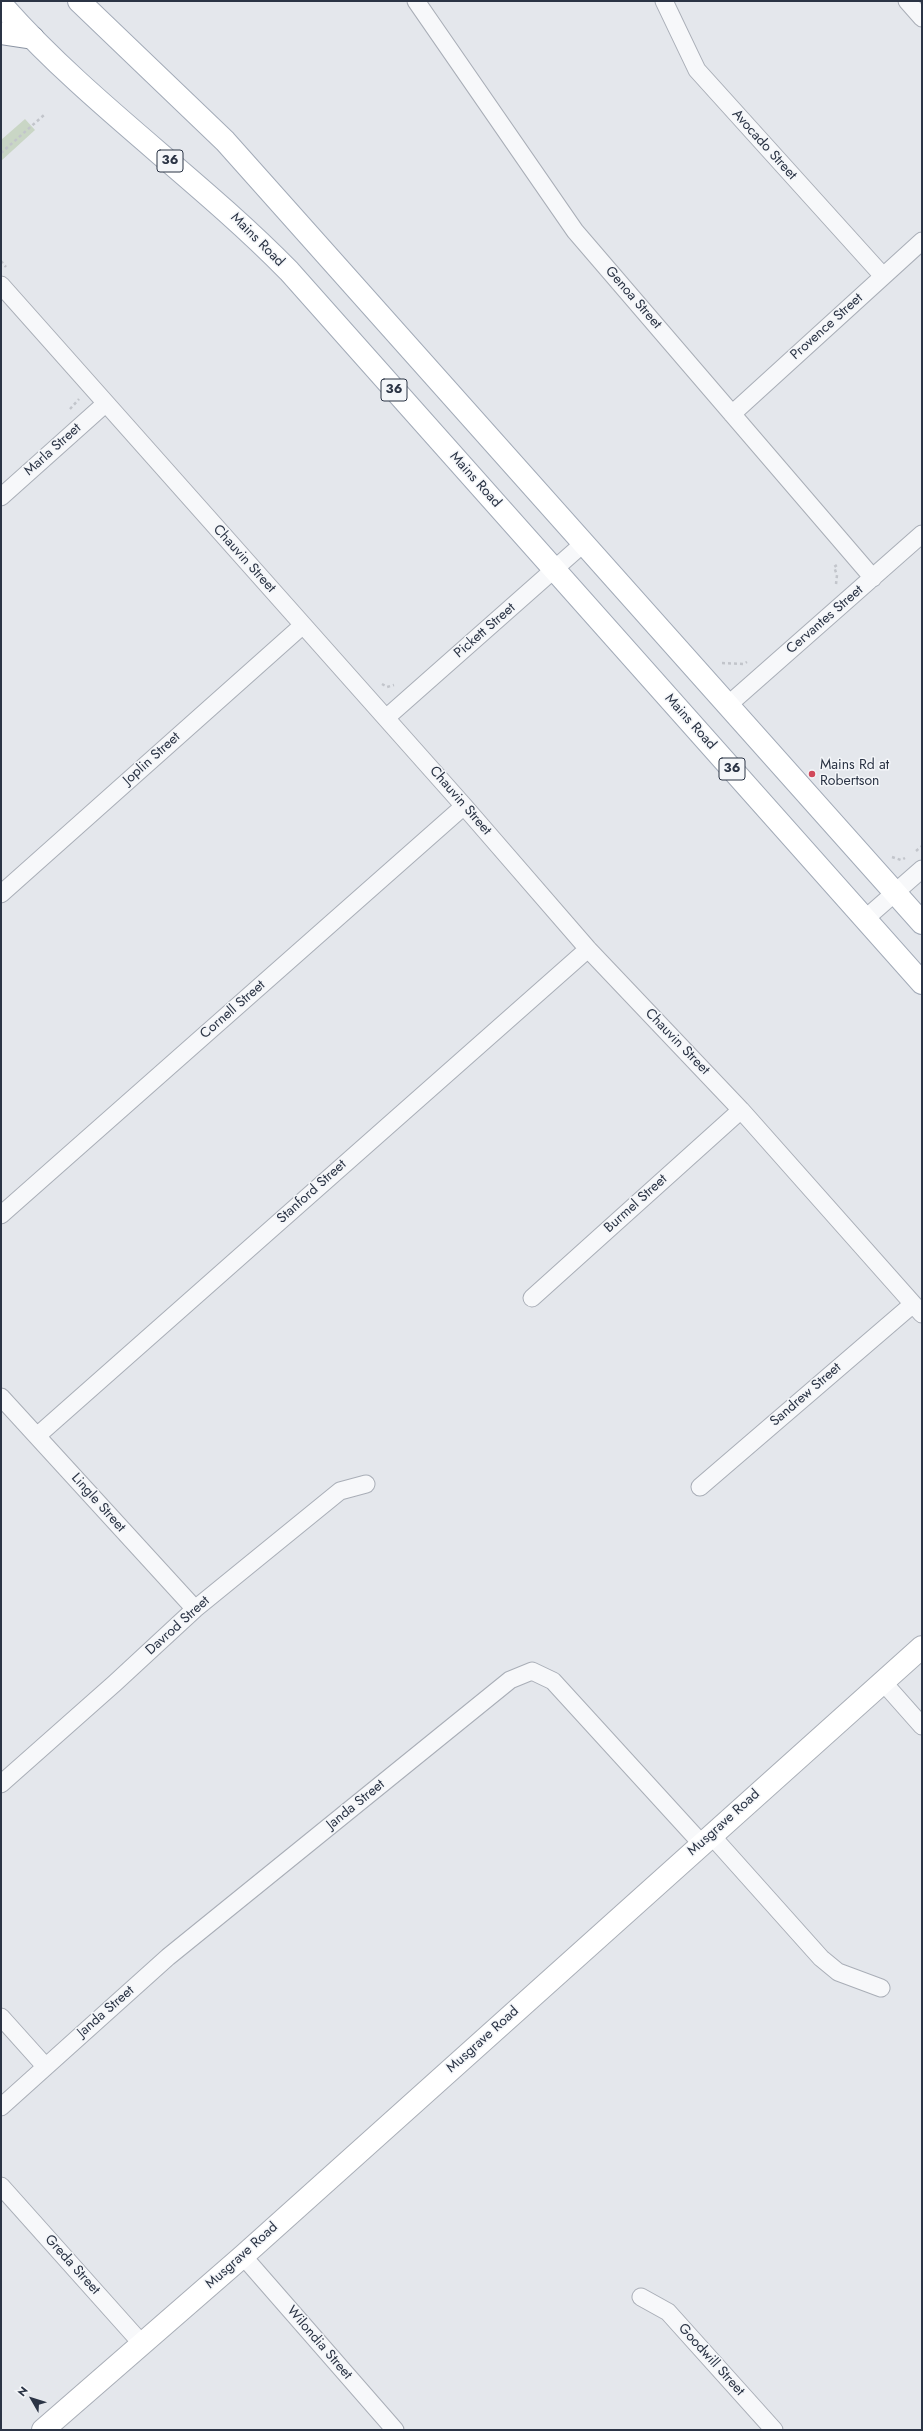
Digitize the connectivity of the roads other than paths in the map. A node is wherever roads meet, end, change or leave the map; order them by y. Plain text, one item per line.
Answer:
1 (79, 1) edge
2 (416, 1) edge
3 (664, 1) edge
4 (907, 1) edge
5 (1, 4) edge
6 (922, 18) edge
7 (1, 33) edge
8 (33, 38) junction
9 (922, 241) edge
10 (883, 276) junction
11 (6, 279) edge
12 (105, 404) junction
13 (732, 414) junction
14 (1, 497) edge
15 (922, 534) edge
16 (584, 543) junction
17 (554, 570) junction
18 (873, 578) junction
19 (303, 625) junction
20 (728, 705) junction
21 (386, 718) junction
22 (464, 806) junction
23 (922, 869) edge
24 (895, 892) junction
25 (1, 894) edge
26 (865, 919) junction
27 (922, 923) edge
28 (588, 948) junction
29 (922, 983) edge
30 (741, 1110) junction
31 (1, 1215) edge
32 (532, 1298) dead end
33 (918, 1309) edge
34 (1, 1397) edge
35 (37, 1436) junction
36 (366, 1484) dead end
37 (700, 1487) dead end
38 (195, 1609) junction
39 (922, 1647) edge
40 (883, 1682) junction
41 (922, 1726) edge
42 (1, 1784) edge
43 (706, 1839) junction
44 (881, 1988) dead end
45 (1, 2017) edge
46 (45, 2066) junction
47 (1, 2106) edge
48 (1, 2186) edge
49 (243, 2256) junction
50 (641, 2297) dead end
51 (144, 2345) junction
52 (43, 2430) edge
53 (395, 2430) edge
54 (774, 2430) edge

1 - 16 main road
2 - 13 street, Genoa Street
3 - 10 street, Avocado Street
4 - 6 street
5 - 8 main road, Mains Road / 36
7 - 8 main road
8 - 17 main road, Mains Road / 36
9 - 10 street, Provence Street
10 - 13 street, Provence Street
11 - 12 street, Chauvin Street
12 - 14 street, Marla Street
12 - 19 street, Chauvin Street
13 - 18 street, Genoa Street
15 - 18 street, Cervantes Street
16 - 17 street, Pickett Street
16 - 20 main road
17 - 21 street, Pickett Street
17 - 26 main road, Mains Road / 36
18 - 20 street, Cervantes Street
19 - 21 street, Chauvin Street
19 - 25 street, Joplin Street
20 - 24 main road
21 - 22 street, Chauvin Street
22 - 28 street, Chauvin Street
22 - 31 street, Cornell Street
23 - 24 street
24 - 26 street
24 - 27 main road
26 - 29 main road, Mains Road / 36
28 - 30 street, Chauvin Street
28 - 35 street, Stanford Street
30 - 32 street, Burmel Street
30 - 33 street, Chauvin Street
33 - 37 street, Sandrew Street
34 - 35 street, Lingle Street
35 - 38 street, Lingle Street
36 - 38 street, Davrod Street
38 - 42 street, Davrod Street
39 - 40 main road, Musgrave Road
40 - 41 street
40 - 43 main road, Musgrave Road
43 - 44 street, Janda Street
43 - 46 street, Janda Street
43 - 49 main road, Musgrave Road
45 - 46 street
46 - 47 street, Janda Street
48 - 51 street, Greda Street
49 - 51 main road, Musgrave Road
49 - 53 street, Wilondia Street
50 - 54 street, Goodwill Street
51 - 52 main road, Musgrave Road

